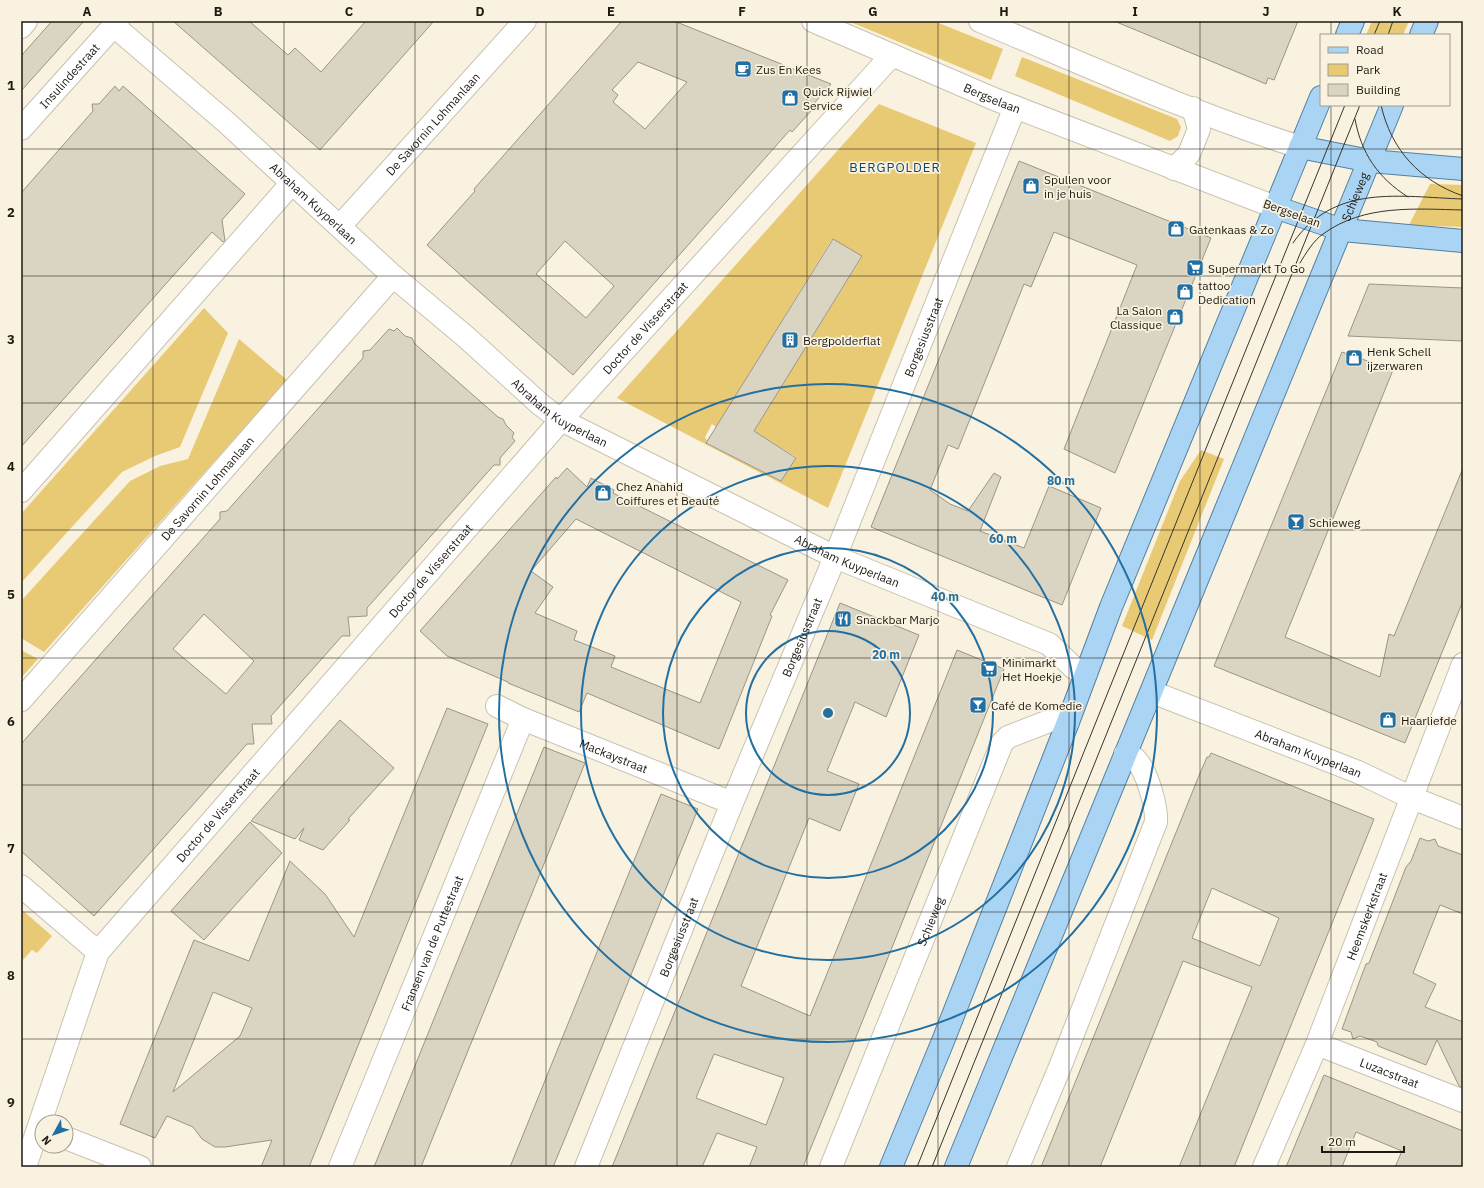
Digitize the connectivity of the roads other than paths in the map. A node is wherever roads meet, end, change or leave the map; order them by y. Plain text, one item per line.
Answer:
1 (26, 21) edge
2 (525, 21) edge
3 (813, 21) edge
4 (1353, 21) edge
5 (1427, 21) edge
6 (116, 23) edge
7 (990, 23) edge
8 (21, 27) edge
9 (1347, 34) edge
10 (1421, 34) edge
11 (892, 55) junction
12 (1320, 99) edge
13 (1392, 106) edge
14 (1015, 107) junction
15 (1193, 108) junction
16 (21, 130) edge
17 (1300, 147) junction
18 (1370, 161) junction
19 (1174, 169) junction
20 (1463, 169) edge
21 (291, 184) junction
22 (1275, 207) junction
23 (340, 226) junction
24 (1342, 230) junction
25 (1463, 241) edge
26 (393, 276) junction
27 (561, 420) junction
28 (21, 491) edge
29 (835, 556) junction
30 (1463, 664) edge
31 (1086, 673) junction
32 (1152, 692) junction
33 (21, 700) edge
34 (496, 706) dead end
35 (523, 719) junction
36 (1068, 722) junction
37 (1125, 754) junction
38 (1410, 798) junction
39 (732, 803) junction
40 (1463, 818) edge
41 (21, 886) edge
42 (98, 952) junction
43 (1317, 1044) junction
44 (1463, 1101) edge
45 (45, 1114) edge
46 (74, 1141) edge
47 (34, 1144) edge
48 (25, 1167) edge
49 (140, 1167) edge
50 (340, 1167) edge
51 (586, 1167) edge
52 (831, 1167) edge
53 (891, 1167) edge
54 (956, 1167) edge
55 (1018, 1167) edge
56 (1264, 1167) edge

1 - 8 street
2 - 23 street, De Savornin Lohmanlaan
3 - 11 street, Bergselaan
4 - 9 main road
5 - 10 main road
6 - 16 street, Insulindestraat
6 - 21 street, Abraham Kuyperlaan
7 - 15 street
11 - 14 street, Bergselaan
11 - 27 street, Doctor de Visserstraat
12 - 17 main road
13 - 18 main road, Schieweg
14 - 19 street, Bergselaan
14 - 29 street, Borgesiusstraat
15 - 17 street
15 - 19 street
17 - 18 main road
17 - 22 main road
18 - 20 main road
18 - 24 main road, Schieweg
19 - 22 street, Bergselaan
21 - 23 street, Abraham Kuyperlaan
21 - 28 street
22 - 24 main road, Bergselaan
22 - 31 main road
23 - 26 street, Abraham Kuyperlaan
24 - 25 main road, Bergselaan
24 - 32 main road, Schieweg
26 - 27 street, Abraham Kuyperlaan
26 - 33 street, De Savornin Lohmanlaan
27 - 29 street, Abraham Kuyperlaan
27 - 42 street, Doctor de Visserstraat
29 - 31 street, Abraham Kuyperlaan
29 - 39 street, Borgesiusstraat
30 - 38 street, Heemskerkstraat
31 - 36 main road
32 - 37 main road, Schieweg
32 - 38 street, Abraham Kuyperlaan
34 - 35 street, Mackaystraat
35 - 39 street, Mackaystraat
35 - 50 street, Fransen van de Puttestraat
36 - 52 street, Schieweg
36 - 53 main road
37 - 54 main road, Schieweg
37 - 55 street
38 - 40 street, Abraham Kuyperlaan
38 - 43 street, Heemskerkstraat
39 - 51 street, Borgesiusstraat
41 - 42 street
42 - 45 street, Doctor de Visserstraat
43 - 44 street, Luzacstraat
43 - 56 street, Heemskerkstraat
46 - 49 street
47 - 48 street, Doctor de Visserstraat

